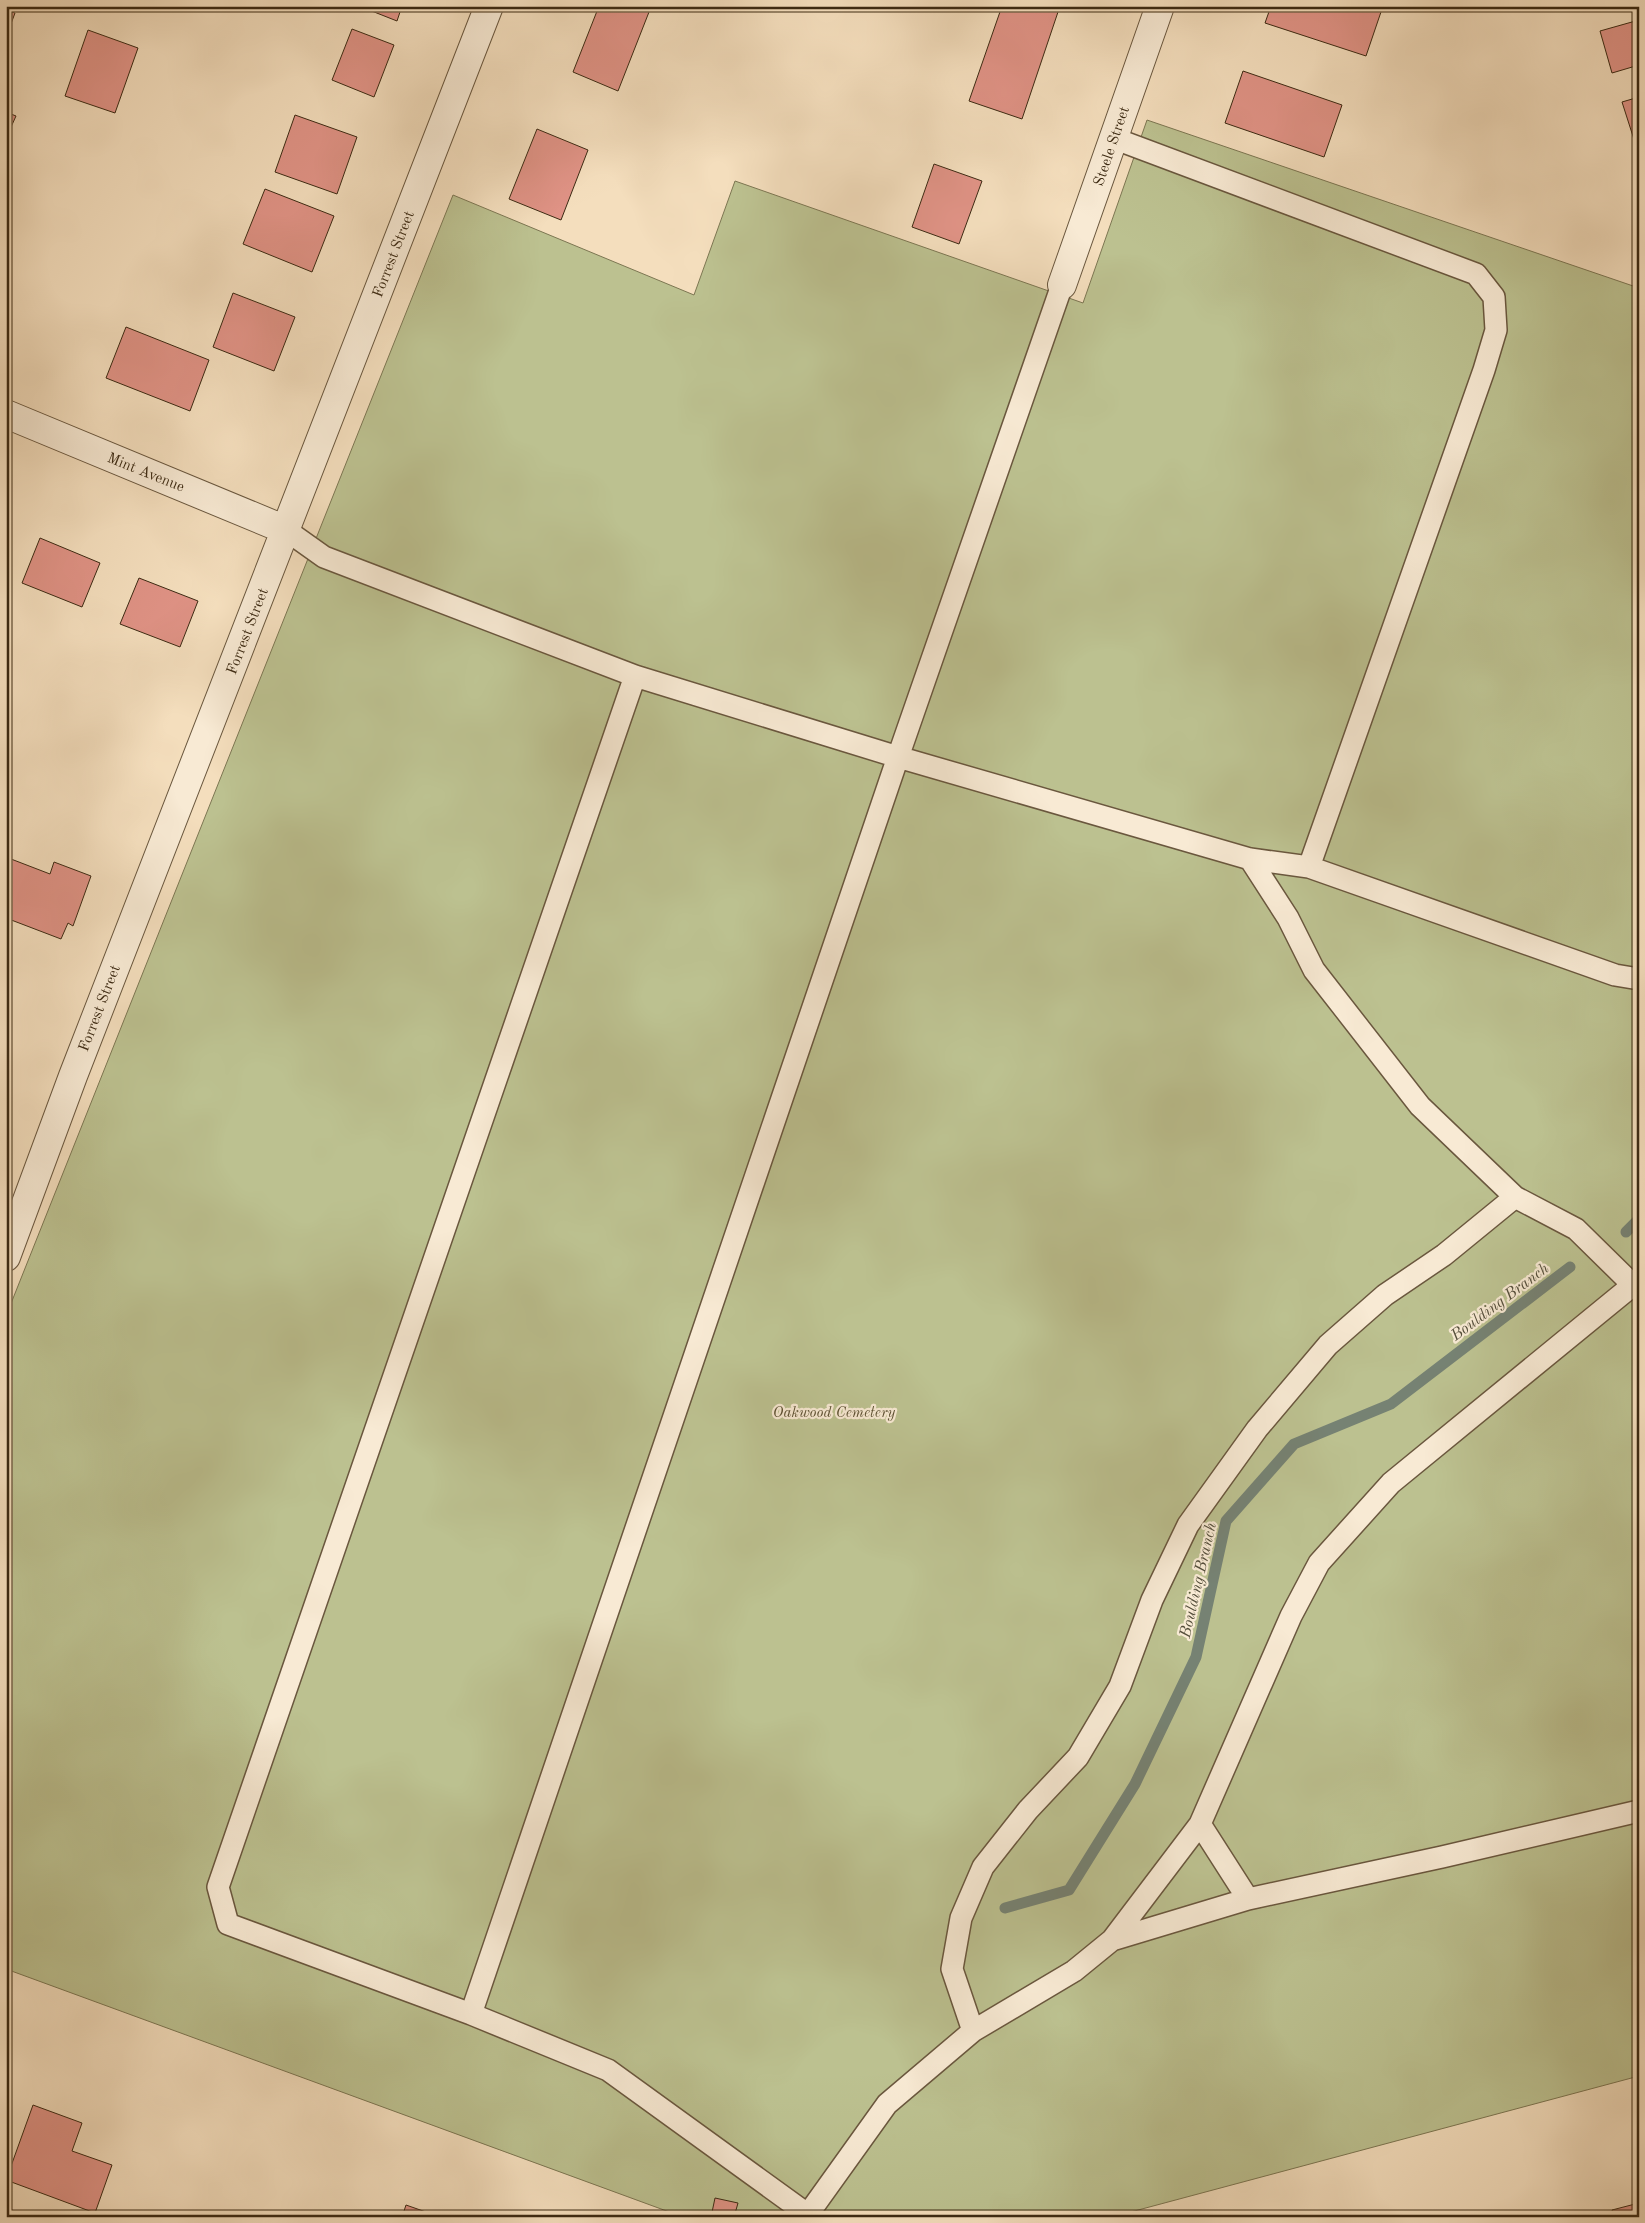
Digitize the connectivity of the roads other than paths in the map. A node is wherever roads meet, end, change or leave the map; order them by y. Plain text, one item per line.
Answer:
1 (489, 6) edge
2 (1160, 6) edge
3 (1113, 138) junction
4 (1062, 285) joint
5 (6, 414) edge
6 (286, 530) junction
7 (635, 676) junction
8 (898, 757) junction
9 (1250, 859) junction
10 (1309, 867) junction
11 (1639, 979) edge
12 (1515, 1197) junction
13 (6, 1257) edge
14 (1636, 1286) edge
15 (1639, 1810) edge
16 (1200, 1824) junction
17 (1248, 1899) junction
18 (1112, 1940) junction
19 (471, 2014) junction
20 (973, 2031) junction
21 (806, 2215) edge

1 - 6 street, Forrest Street
2 - 3 street, Steele Street
3 - 4 street, Steele Street
3 - 10 lane
4 - 8 lane
5 - 6 street, Mint Avenue
6 - 7 lane
6 - 13 street, Forrest Street
7 - 8 lane
7 - 19 lane
8 - 9 lane
8 - 19 lane
9 - 10 lane
9 - 12 lane
10 - 11 lane
12 - 14 lane
12 - 20 lane
14 - 16 lane
15 - 17 lane
16 - 17 lane
16 - 18 lane
17 - 18 lane
18 - 20 lane
19 - 21 lane
20 - 21 lane

